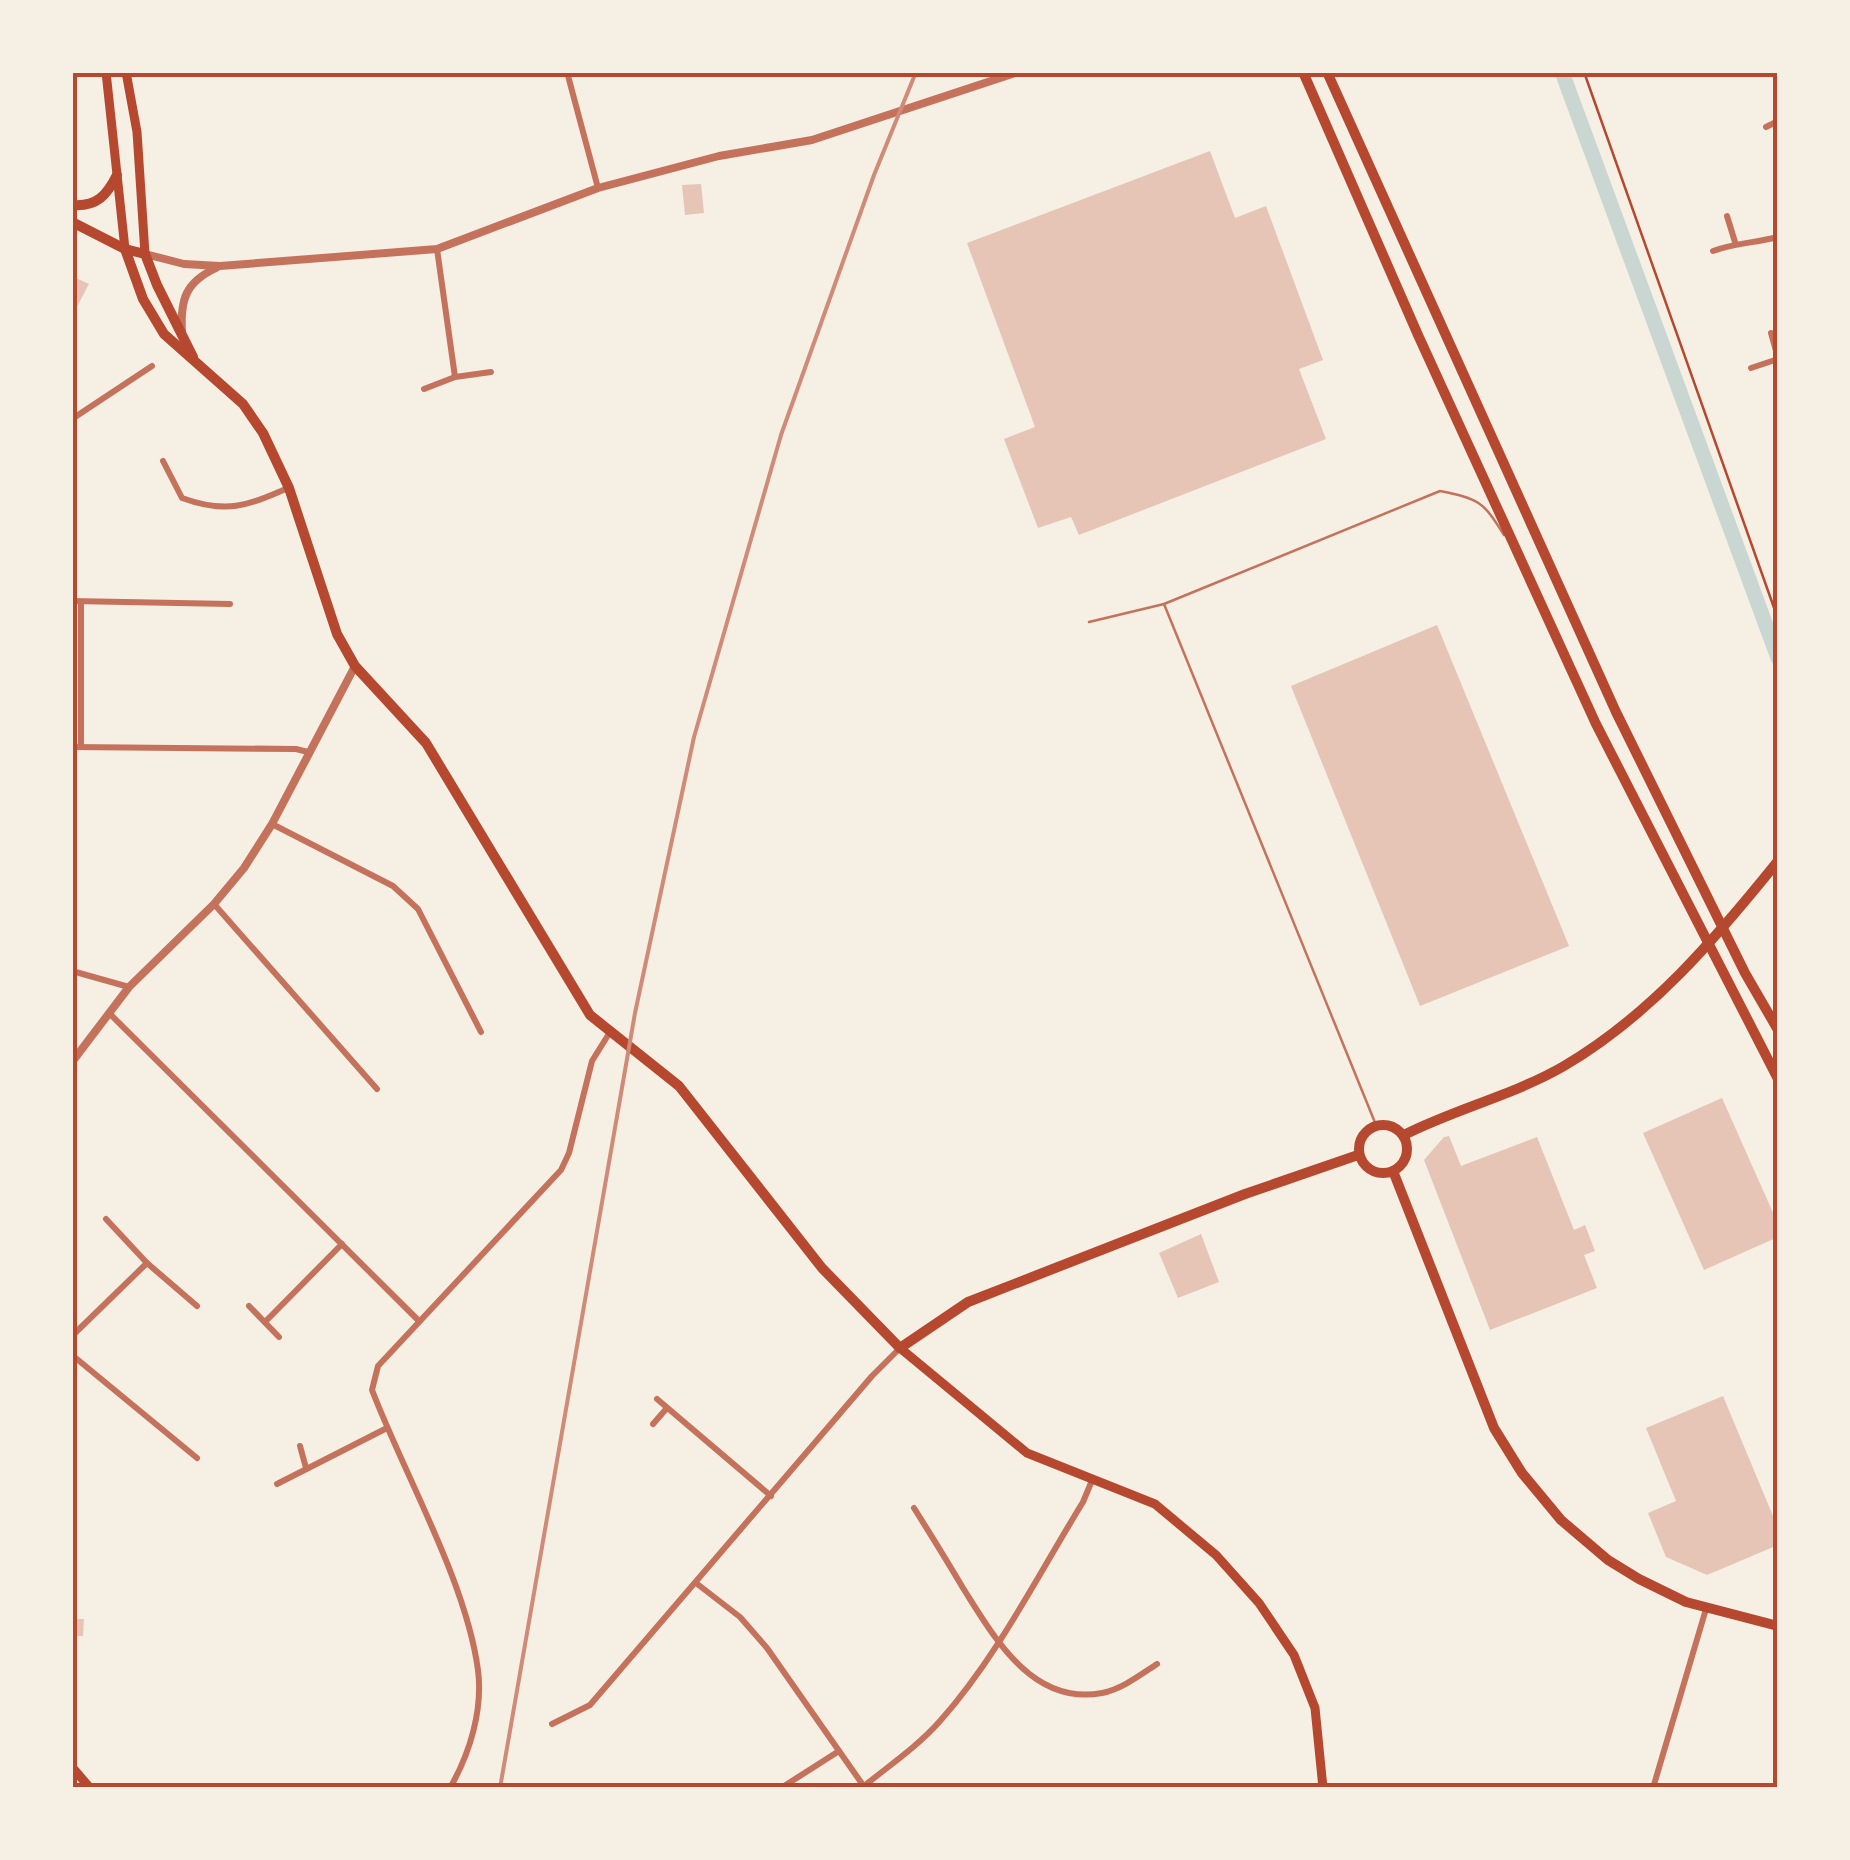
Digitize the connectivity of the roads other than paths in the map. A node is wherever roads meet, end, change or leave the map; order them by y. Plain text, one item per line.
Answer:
1 (106, 72) edge
2 (126, 72) edge
3 (567, 72) edge
4 (1018, 72) edge
5 (1303, 72) edge
6 (1326, 72) edge
7 (1778, 122) edge
8 (1766, 127) dead end
9 (117, 175) junction
10 (598, 188) junction
11 (72, 204) edge
12 (1727, 216) dead end
13 (72, 222) edge
14 (1778, 238) edge
15 (1735, 242) junction
16 (125, 249) junction
17 (437, 250) junction
18 (1713, 250) dead end
19 (146, 254) junction
20 (220, 266) junction
21 (1772, 333) dead end
22 (182, 335) junction
23 (1778, 358) edge
24 (194, 359) junction
25 (152, 366) dead end
26 (1751, 368) dead end
27 (491, 372) dead end
28 (455, 377) junction
29 (424, 389) dead end
30 (72, 419) edge
31 (163, 461) dead end
32 (290, 488) junction
33 (1528, 573) junction
34 (77, 602) edge
35 (230, 604) dead end
36 (1164, 604) junction
37 (1089, 622) dead end
38 (355, 666) junction
39 (77, 747) edge
40 (308, 752) junction
41 (272, 824) junction
42 (1778, 861) edge
43 (214, 904) junction
44 (72, 971) edge
45 (129, 988) junction
46 (108, 1012) junction
47 (1778, 1030) edge
48 (481, 1032) dead end
49 (612, 1034) junction
50 (72, 1062) edge
51 (1778, 1082) edge
52 (377, 1088) dead end
53 (1376, 1124) junction
54 (1404, 1135) junction
55 (1358, 1155) junction
56 (1393, 1171) junction
57 (106, 1219) dead end
58 (342, 1244) junction
59 (147, 1262) junction
60 (197, 1306) dead end
61 (249, 1306) dead end
62 (265, 1322) junction
63 (419, 1322) junction
64 (72, 1336) edge
65 (280, 1337) dead end
66 (900, 1348) junction
67 (72, 1355) edge
68 (657, 1399) dead end
69 (666, 1408) junction
70 (653, 1424) dead end
71 (387, 1428) junction
72 (300, 1446) dead end
73 (197, 1458) dead end
74 (306, 1468) junction
75 (1094, 1478) junction
76 (277, 1484) dead end
77 (771, 1496) junction
78 (914, 1508) dead end
79 (696, 1583) junction
80 (1706, 1608) junction
81 (1778, 1626) edge
82 (996, 1642) junction
83 (1157, 1664) dead end
84 (552, 1724) dead end
85 (840, 1751) junction
86 (72, 1768) edge
87 (865, 1787) edge
88 (90, 1788) edge
89 (450, 1788) edge
90 (781, 1788) edge
91 (1322, 1788) edge
92 (1653, 1788) edge

1 - 9 main road
2 - 19 main road
3 - 10 street
4 - 10 street
5 - 33 main road
6 - 47 main road
7 - 8 street
9 - 11 main road
9 - 16 main road
10 - 17 street
12 - 15 street
13 - 16 main road
14 - 15 street
15 - 18 street
16 - 19 main road
16 - 24 main road
17 - 20 street
17 - 28 street
19 - 20 street
19 - 22 main road
20 - 22 street
21 - 23 street
22 - 24 main road
23 - 26 street
24 - 32 main road
25 - 30 street
27 - 28 street
28 - 29 street
31 - 32 street
32 - 38 main road
33 - 36 lane
33 - 51 main road
34 - 35 street
34 - 39 street
36 - 37 lane
36 - 53 lane
38 - 40 street
38 - 49 main road
39 - 40 street
40 - 41 street
41 - 43 street
41 - 48 street
42 - 54 main road
43 - 45 street
43 - 52 street
44 - 45 street
45 - 46 street
46 - 50 street
46 - 58 street
49 - 63 street
49 - 66 main road
53 - 54 main road
53 - 55 main road
54 - 56 main road
55 - 56 main road
55 - 66 main road
56 - 80 main road
57 - 59 street
58 - 62 street
58 - 63 street
59 - 60 street
59 - 64 street
61 - 62 street
62 - 65 street
63 - 71 street
66 - 75 main road
66 - 77 street
67 - 73 street
68 - 69 street
69 - 70 street
69 - 77 street
71 - 74 street
71 - 89 street
72 - 74 street
74 - 76 street
75 - 82 street
75 - 91 main road
77 - 79 street
78 - 82 street
79 - 84 street
79 - 85 street
80 - 81 main road
80 - 92 street
82 - 83 street
82 - 87 street
85 - 87 street
85 - 90 street
86 - 88 main road

